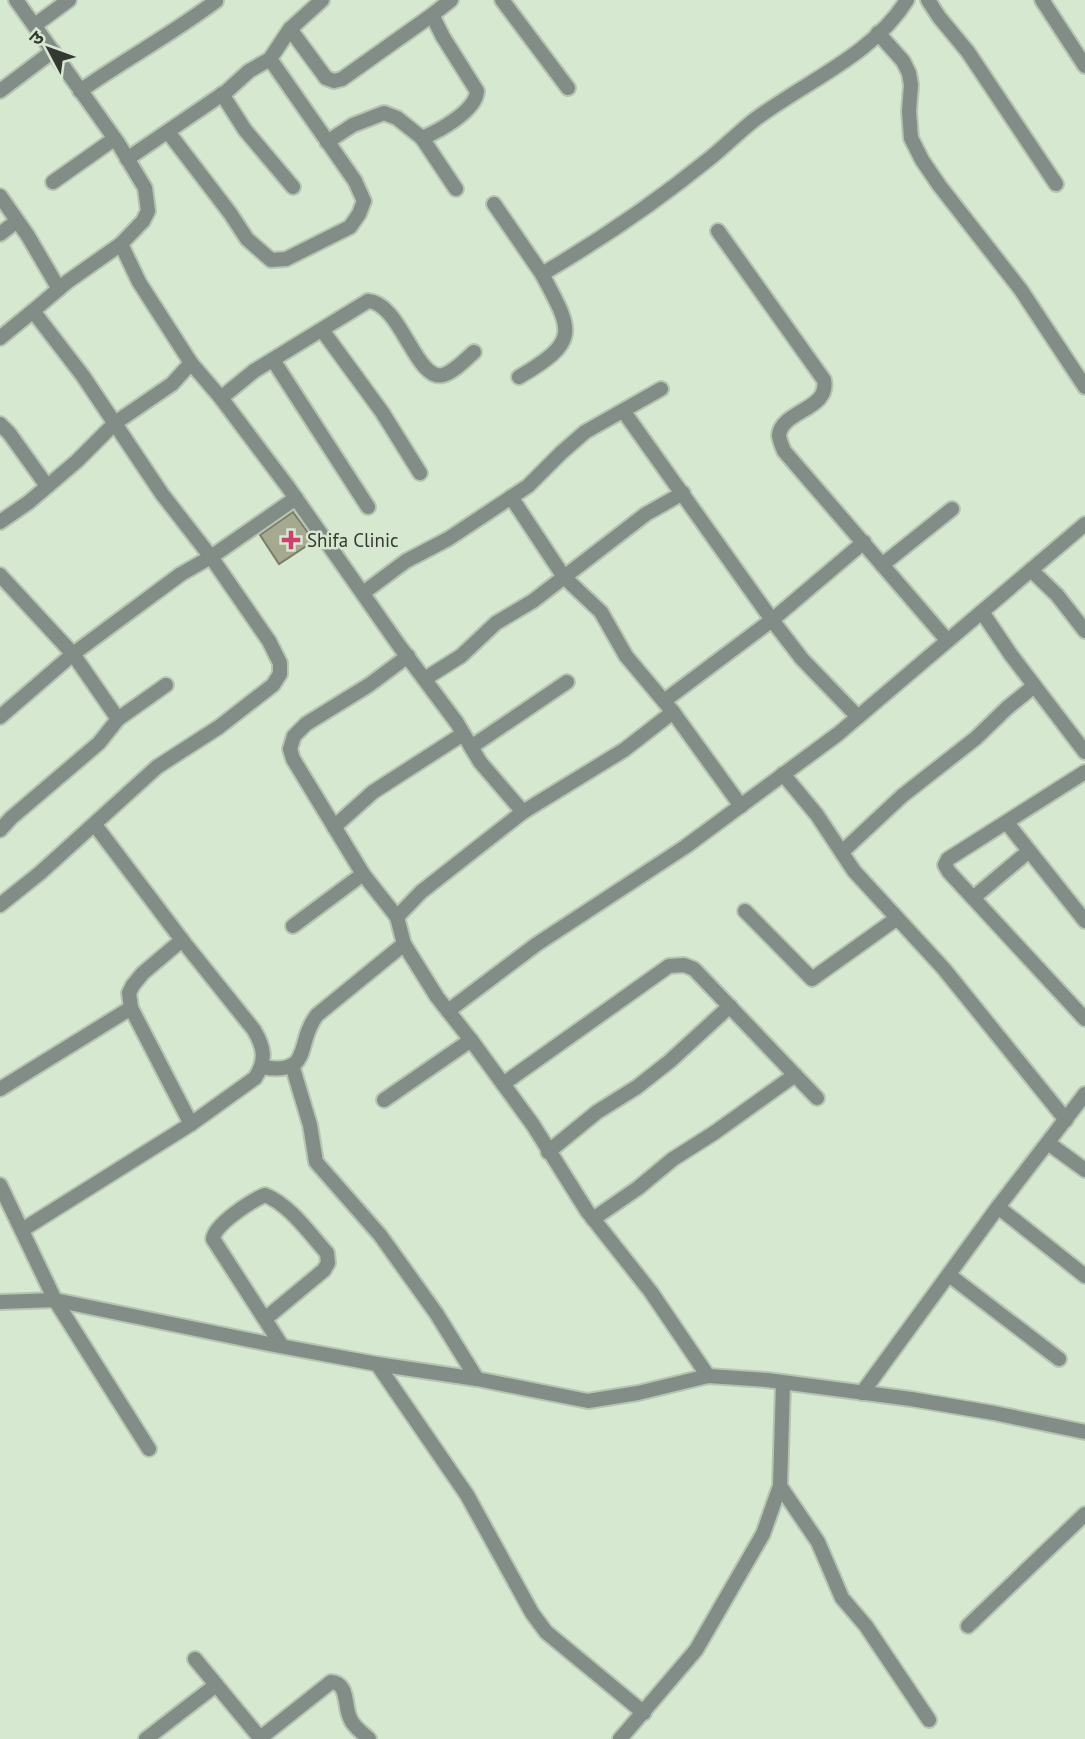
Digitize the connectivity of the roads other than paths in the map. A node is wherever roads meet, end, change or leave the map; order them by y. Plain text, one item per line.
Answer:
1 (16, 0) edge
2 (69, 0) edge
3 (322, 0) edge
4 (451, 0) edge
5 (502, 0) edge
6 (907, 0) edge
7 (929, 0) edge
8 (1042, 0) edge
9 (216, 1) edge
10 (432, 15) junction
11 (35, 25) junction
12 (290, 29) junction
13 (878, 33) junction
14 (53, 51) junction
15 (270, 59) junction
16 (1085, 66) edge
17 (568, 88) dead end
18 (0, 91) edge
19 (80, 92) junction
20 (222, 94) junction
21 (168, 132) junction
22 (422, 138) junction
23 (114, 139) junction
24 (327, 142) junction
25 (127, 159) junction
26 (53, 182) dead end
27 (1056, 184) dead end
28 (293, 187) dead end
29 (456, 189) dead end
30 (0, 196) edge
31 (494, 204) dead end
32 (17, 221) junction
33 (718, 231) dead end
34 (0, 234) edge
35 (121, 244) junction
36 (542, 274) junction
37 (59, 289) junction
38 (33, 311) junction
39 (322, 330) junction
40 (0, 338) edge
41 (474, 352) dead end
42 (273, 360) junction
43 (191, 363) junction
44 (519, 377) dead end
45 (1085, 387) edge
46 (661, 390) dead end
47 (221, 398) junction
48 (624, 412) junction
49 (115, 423) junction
50 (0, 424) edge
51 (420, 473) dead end
52 (47, 486) junction
53 (683, 493) junction
54 (511, 497) junction
55 (296, 498) junction
56 (368, 507) dead end
57 (952, 509) dead end
58 (0, 522) edge
59 (1085, 524) edge
60 (863, 542) junction
61 (211, 557) junction
62 (882, 565) junction
63 (1031, 570) junction
64 (0, 576) edge
65 (564, 577) junction
66 (363, 593) junction
67 (982, 612) junction
68 (772, 620) junction
69 (1085, 631) edge
70 (947, 640) junction
71 (73, 654) junction
72 (408, 656) junction
73 (426, 678) junction
74 (567, 682) dead end
75 (166, 685) dead end
76 (1034, 686) junction
77 (668, 706) junction
78 (0, 717) edge
79 (858, 717) junction
80 (118, 719) junction
81 (467, 740) junction
82 (1085, 752) edge
83 (1085, 772) edge
84 (783, 774) junction
85 (741, 806) junction
86 (523, 812) junction
87 (1007, 823) junction
88 (95, 825) junction
89 (334, 827) junction
90 (0, 831) edge
91 (1029, 851) junction
92 (842, 852) junction
93 (363, 874) junction
94 (973, 898) junction
95 (0, 905) edge
96 (745, 911) dead end
97 (397, 916) junction
98 (896, 919) junction
99 (1085, 921) edge
100 (293, 926) dead end
101 (182, 940) junction
102 (404, 944) junction
103 (730, 1006) junction
104 (131, 1008) junction
105 (448, 1011) junction
106 (1085, 1019) edge
107 (471, 1040) junction
108 (292, 1065) junction
109 (262, 1067) junction
110 (795, 1075) junction
111 (503, 1084) junction
112 (0, 1089) edge
113 (1085, 1094) edge
114 (817, 1098) dead end
115 (384, 1100) dead end
116 (1066, 1120) junction
117 (191, 1124) junction
118 (1048, 1143) junction
119 (548, 1152) junction
120 (1085, 1170) edge
121 (0, 1185) edge
122 (998, 1207) junction
123 (593, 1219) junction
124 (22, 1230) junction
125 (949, 1275) junction
126 (1085, 1276) edge
127 (55, 1300) junction
128 (0, 1302) edge
129 (265, 1319) junction
130 (282, 1346) junction
131 (1059, 1359) dead end
132 (377, 1364) junction
133 (708, 1377) junction
134 (477, 1379) junction
135 (783, 1384) junction
136 (862, 1393) junction
137 (1085, 1432) edge
138 (149, 1449) dead end
139 (780, 1486) junction
140 (1085, 1514) edge
141 (968, 1626) dead end
142 (195, 1659) dead end
143 (216, 1685) junction
144 (644, 1713) junction
145 (929, 1720) dead end
146 (259, 1738) edge
147 (146, 1739) edge
148 (369, 1739) edge
149 (620, 1739) edge

1 - 11 street
2 - 11 street
3 - 12 street
4 - 10 street
5 - 17 street
6 - 13 street
7 - 27 street
8 - 16 street
9 - 19 street
10 - 12 street
10 - 22 street
11 - 14 street
12 - 15 street
13 - 36 street
13 - 45 street
14 - 18 street
14 - 19 street
15 - 20 street
15 - 24 street
19 - 23 street
20 - 21 street
20 - 28 street
21 - 24 street
21 - 25 street
22 - 24 street
22 - 29 street
23 - 25 street
23 - 26 street
25 - 35 street
30 - 32 street
31 - 36 street
32 - 34 street
32 - 37 street
33 - 60 street
35 - 37 street
35 - 43 street
36 - 44 street
37 - 38 street
38 - 40 street
38 - 49 street
39 - 41 street
39 - 42 street
39 - 51 street
42 - 47 street
42 - 56 street
43 - 47 street
43 - 49 street
46 - 48 street
47 - 55 street
48 - 53 street
48 - 54 street
49 - 52 street
49 - 61 street
50 - 52 street
52 - 58 street
53 - 65 street
53 - 68 street
54 - 65 street
54 - 66 street
55 - 61 street
55 - 66 street
57 - 62 street
59 - 63 street
60 - 62 street
60 - 68 street
61 - 71 street
61 - 88 street
62 - 70 street
63 - 67 street
63 - 69 street
64 - 71 street
65 - 73 street
65 - 77 street
66 - 72 street
67 - 70 street
67 - 76 street
68 - 77 street
68 - 79 street
70 - 79 street
71 - 78 street
71 - 80 street
72 - 73 street
72 - 89 street
73 - 81 street
74 - 81 street
75 - 80 street
76 - 82 street
76 - 92 street
77 - 85 street
77 - 86 street
79 - 84 street
80 - 90 street
81 - 86 street
81 - 89 street
83 - 87 street
84 - 85 street
84 - 92 street
85 - 105 street
86 - 97 street
87 - 91 street
87 - 94 street
88 - 95 street
88 - 101 street
89 - 93 street
91 - 94 street
91 - 99 street
92 - 98 street
93 - 97 street
93 - 100 street
94 - 106 street
96 - 98 street
97 - 102 street
98 - 116 street
101 - 104 street
101 - 109 street
102 - 105 street
102 - 108 street
103 - 110 street
103 - 111 street
103 - 119 street
104 - 112 street
104 - 117 street
105 - 107 street
107 - 111 street
107 - 115 street
108 - 109 street
108 - 134 street
109 - 117 street
110 - 114 street
110 - 123 street
111 - 119 street
113 - 116 street
116 - 118 street
117 - 124 street
118 - 120 street
118 - 122 street
119 - 123 street
121 - 124 street
122 - 125 street
122 - 126 street
123 - 133 street
124 - 127 street
125 - 131 street
125 - 136 street
127 - 128 street
127 - 130 street
127 - 138 street
129 - 129 street
129 - 130 street
130 - 132 street
132 - 134 street
132 - 144 street
133 - 134 street
133 - 135 street
135 - 136 street
135 - 139 street
136 - 137 street
139 - 144 street
139 - 145 street
140 - 141 street
142 - 143 street
143 - 146 street
143 - 147 street
144 - 149 street
146 - 148 street

